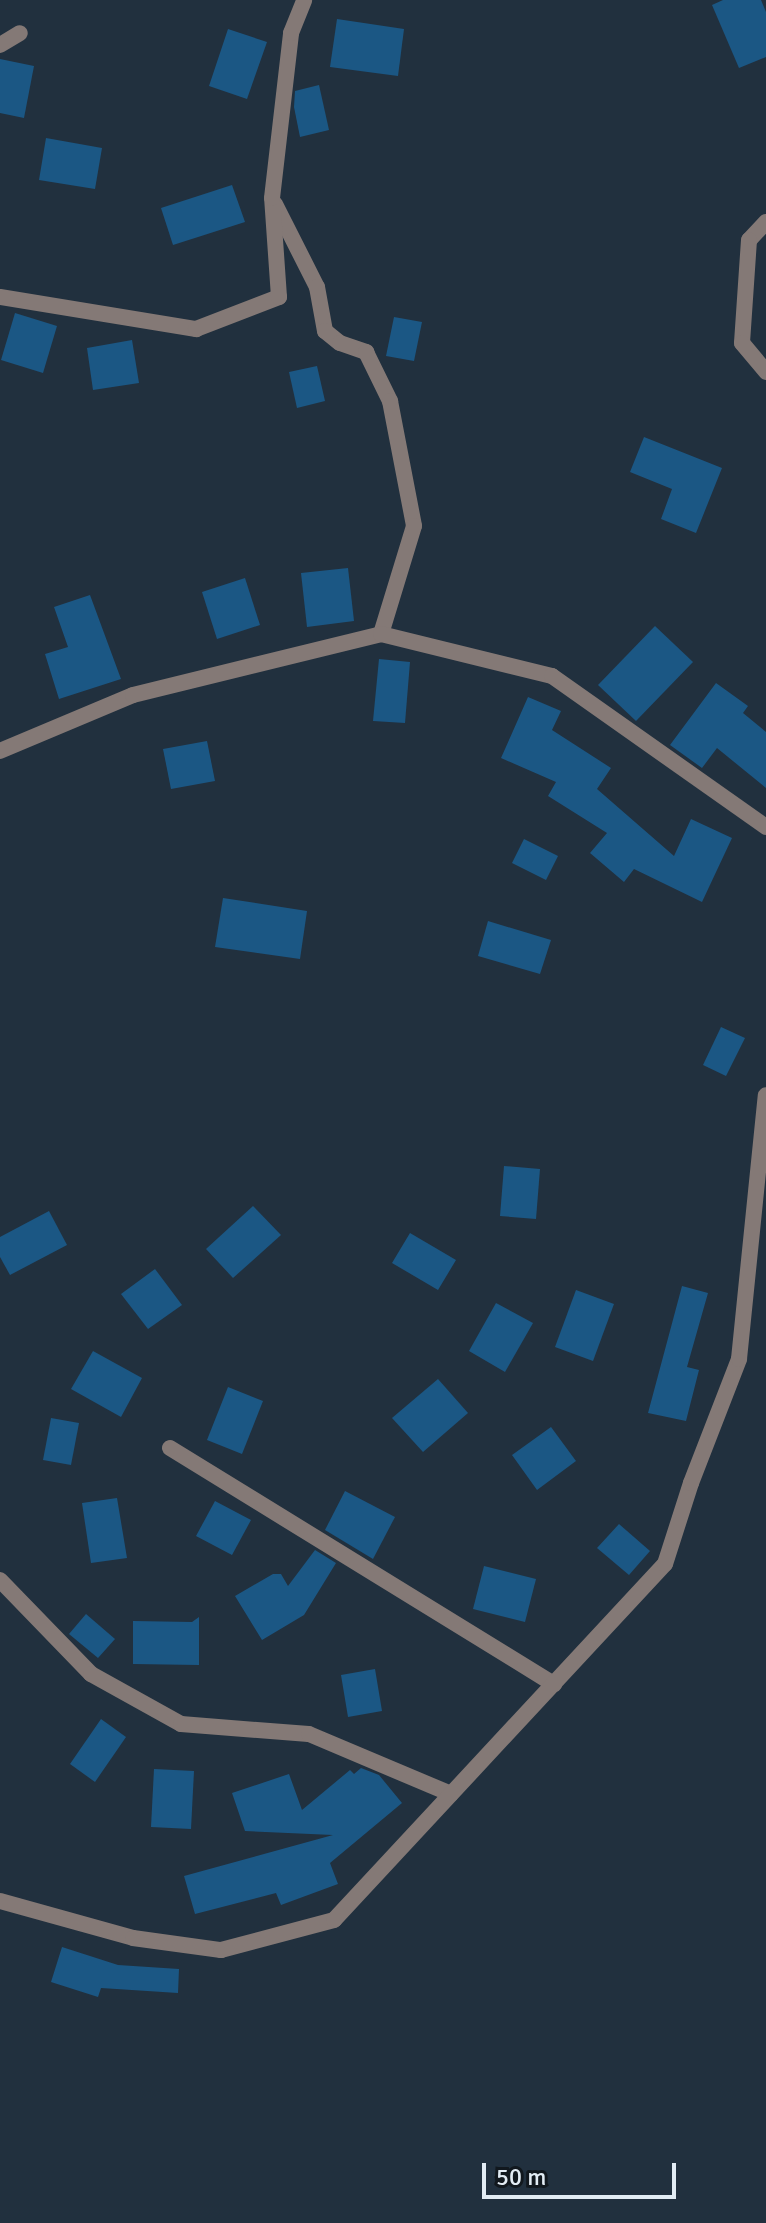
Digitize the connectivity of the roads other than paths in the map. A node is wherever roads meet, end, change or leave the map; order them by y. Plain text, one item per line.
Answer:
1 (304, 0) edge
2 (20, 33) dead end
3 (0, 45) edge
4 (272, 198) junction
5 (766, 222) edge
6 (0, 297) edge
7 (766, 372) edge
8 (381, 634) junction
9 (0, 751) edge
10 (766, 827) edge
11 (766, 1095) edge
12 (759, 1223) edge
13 (170, 1448) dead end
14 (0, 1580) edge
15 (554, 1684) junction
16 (451, 1794) junction
17 (0, 1901) edge

1 - 4 street
2 - 3 street
4 - 6 street
4 - 8 street
5 - 7 street
8 - 9 street
8 - 10 street
11 - 12 street
12 - 15 street
13 - 15 street
14 - 16 street
15 - 16 street
16 - 17 street

